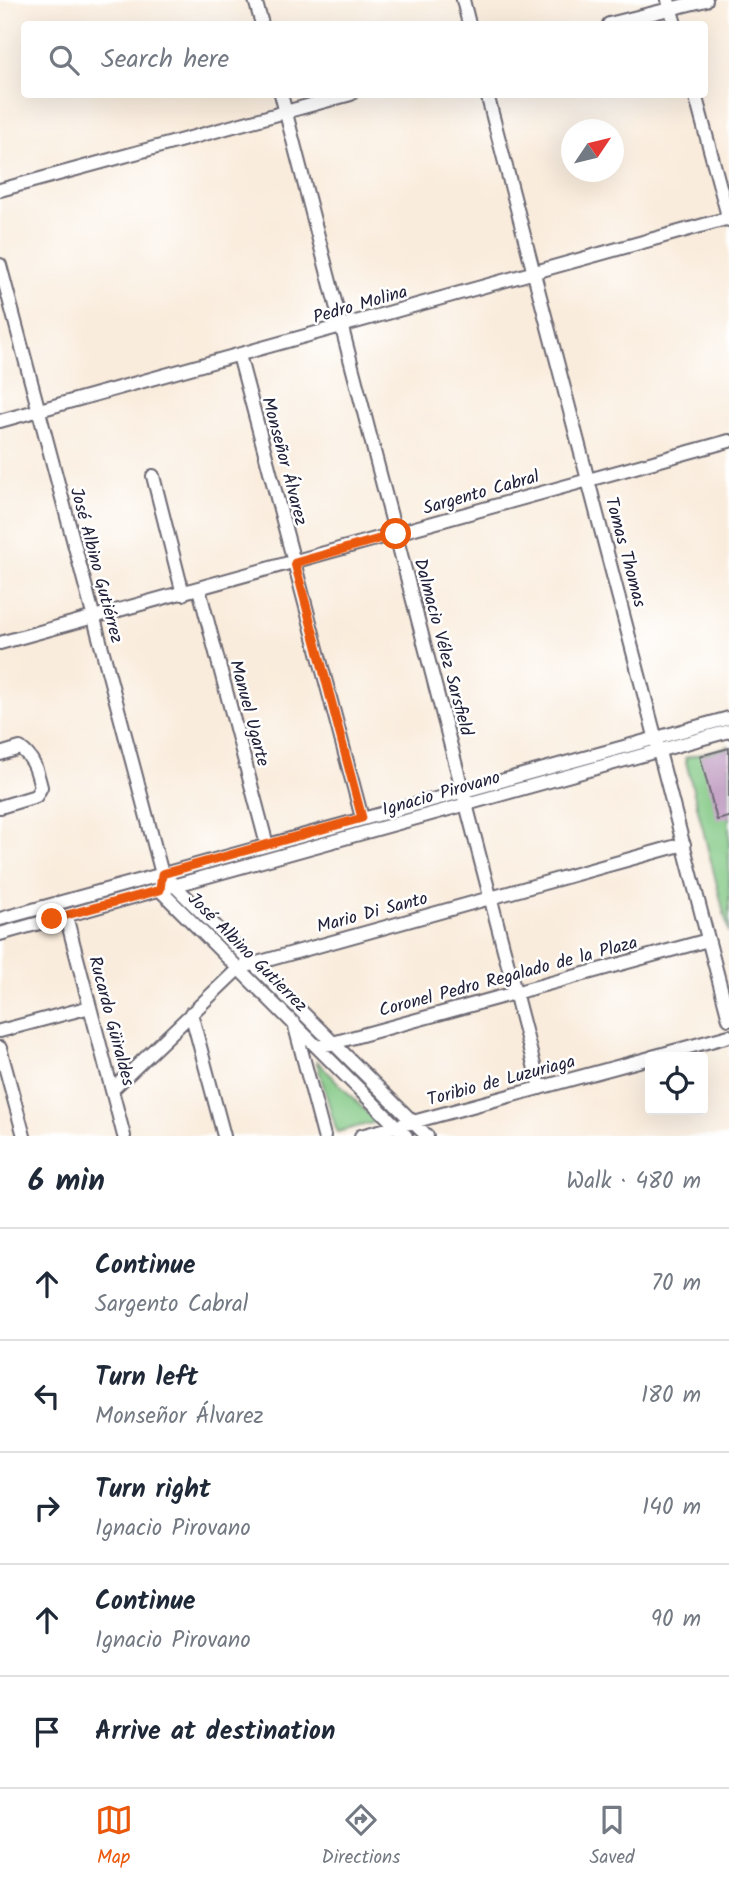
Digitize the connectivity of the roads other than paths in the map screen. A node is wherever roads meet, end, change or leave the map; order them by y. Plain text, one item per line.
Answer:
1 (256, 0) edge
2 (463, 0) edge
3 (706, 0) edge
4 (670, 4) edge
5 (261, 21) edge
6 (468, 21) edge
7 (618, 21) edge
8 (674, 21) edge
9 (282, 98) edge
10 (336, 98) edge
11 (489, 98) edge
12 (696, 98) edge
13 (285, 112) junction
14 (0, 190) edge
15 (729, 219) edge
16 (0, 265) edge
17 (534, 274) junction
18 (5, 308) edge
19 (342, 327) junction
20 (239, 355) junction
21 (38, 411) junction
22 (0, 421) edge
23 (729, 441) edge
24 (153, 477) dead end
25 (589, 479) junction
26 (396, 534) junction
27 (295, 563) junction
28 (199, 589) junction
29 (183, 594) junction
30 (93, 617) junction
31 (0, 643) edge
32 (729, 718) edge
33 (729, 732) edge
34 (656, 737) junction
35 (660, 751) junction
36 (0, 754) edge
37 (464, 790) junction
38 (467, 804) junction
39 (0, 807) edge
40 (362, 818) junction
41 (684, 844) junction
42 (267, 845) junction
43 (162, 874) junction
44 (175, 885) junction
45 (160, 890) junction
46 (491, 897) junction
47 (76, 898) junction
48 (48, 906) junction
49 (80, 912) junction
50 (66, 916) junction
51 (0, 919) edge
52 (52, 919) junction
53 (0, 934) edge
54 (708, 940) junction
55 (253, 963) junction
56 (239, 968) junction
57 (516, 992) junction
58 (90, 1007) junction
59 (191, 1013) junction
60 (729, 1019) edge
61 (294, 1023) junction
62 (0, 1031) edge
63 (729, 1037) edge
64 (333, 1042) junction
65 (318, 1047) junction
66 (0, 1048) edge
67 (670, 1052) edge
68 (645, 1059) edge
69 (540, 1088) junction
70 (111, 1090) junction
71 (413, 1122) junction
72 (401, 1131) edge
73 (24, 1136) edge
74 (124, 1136) edge
75 (224, 1136) edge
76 (324, 1136) edge
77 (361, 1136) edge
78 (427, 1136) edge

1 - 5 street
2 - 6 street
3 - 4 street
4 - 7 street
4 - 8 street
9 - 13 street, Dalmacio Vélez Sarsfield
10 - 13 street
11 - 17 street, Tomas Thomas
12 - 15 street
13 - 14 street
13 - 19 street, Dalmacio Vélez Sarsfield
15 - 17 street, Pedro Molina
16 - 18 street, José Albino Gutiérrez
17 - 19 street, Pedro Molina
17 - 25 street, Tomas Thomas
18 - 21 street, José Albino Gutiérrez
19 - 20 street, Pedro Molina
19 - 26 street, Dalmacio Vélez Sarsfield
20 - 21 street, Pedro Molina
20 - 27 street, Monseñor Álvarez
21 - 22 street, Pedro Molina
21 - 30 street, José Albino Gutiérrez
23 - 25 street, Sargento Cabral
24 - 29 street
25 - 26 street, Sargento Cabral
25 - 34 street, Tomas Thomas
26 - 27 street, Sargento Cabral
26 - 37 street, Dalmacio Vélez Sarsfield
27 - 28 street, Sargento Cabral
27 - 40 street, Monseñor Álvarez
28 - 29 street, Sargento Cabral
28 - 42 street, Manuel Ugarte
29 - 30 street, Sargento Cabral
30 - 31 street, Sargento Cabral
30 - 43 street, José Albino Gutiérrez
32 - 34 street, Ignacio Pirovano
33 - 35 street, Ignacio Pirovano
34 - 35 street, Tomas Thomas
34 - 37 street, Ignacio Pirovano
35 - 38 street, Ignacio Pirovano
35 - 41 street, Tomas Thomas
36 - 39 street
37 - 38 street, Dalmacio Vélez Sarsfield
37 - 40 street, Ignacio Pirovano
38 - 44 street, Ignacio Pirovano
38 - 46 street, Dalmacio Vélez Sarsfield
40 - 42 street, Ignacio Pirovano
41 - 46 street, Mario Di Santo
41 - 54 street, Tomas Thomas
42 - 43 street, Ignacio Pirovano
43 - 44 street, José Albino Gutierrez
43 - 45 street
43 - 47 street, Ignacio Pirovano
44 - 45 street, Ignacio Pirovano
44 - 55 street, José Albino Gutierrez
45 - 49 street, Ignacio Pirovano
45 - 56 street, José Albino Gutierrez
46 - 55 street, Mario Di Santo
46 - 57 street, Dalmacio Vélez Sarsfield
47 - 48 street, Ignacio Pirovano
47 - 49 street
48 - 51 street, Ignacio Pirovano
48 - 52 street
49 - 50 street, Ignacio Pirovano
50 - 52 street, Ignacio Pirovano
50 - 58 street, Rucardo Güiraldes
52 - 53 street, Ignacio Pirovano
54 - 57 street, Coronel Pedro Regalado de la Plaza
54 - 60 street, Tomas Thomas
55 - 56 street, Mario Di Santo
55 - 64 street, José Albino Gutierrez
56 - 59 street, Mario Di Santo
56 - 61 street, José Albino Gutierrez
57 - 64 street, Coronel Pedro Regalado de la Plaza
57 - 69 street, Dalmacio Vélez Sarsfield
58 - 62 street
58 - 70 street, Rucardo Güiraldes
59 - 70 street, Mario Di Santo
59 - 75 street
61 - 65 street, José Albino Gutierrez
61 - 76 street
63 - 67 street, Toribio de Luzuriaga
64 - 65 street, Coronel Pedro Regalado de la Plaza
64 - 71 street, José Albino Gutierrez
65 - 72 street, José Albino Gutierrez
66 - 73 street
68 - 69 street, Toribio de Luzuriaga
69 - 71 street, Toribio de Luzuriaga
70 - 74 street, Rucardo Güiraldes
71 - 72 street, Toribio de Luzuriaga
71 - 78 street, José Albino Gutierrez
72 - 77 street, Toribio de Luzuriaga

